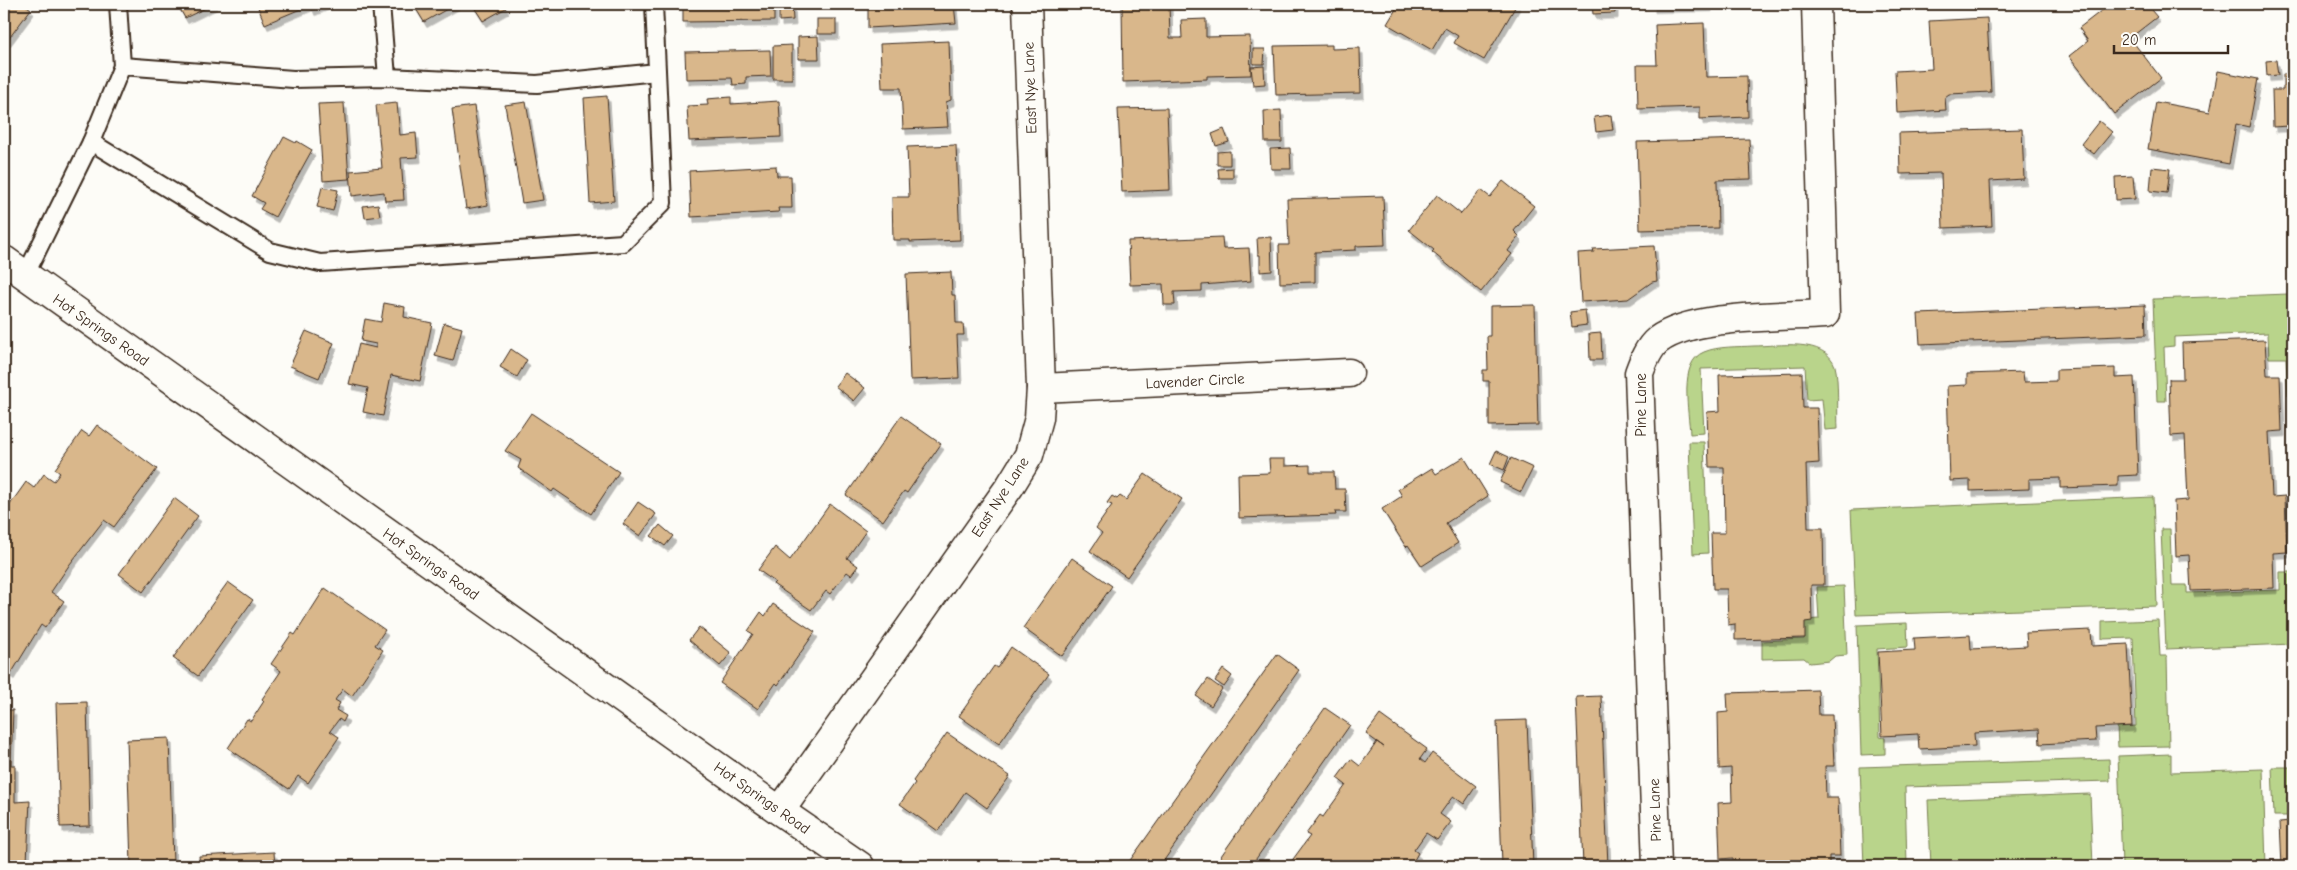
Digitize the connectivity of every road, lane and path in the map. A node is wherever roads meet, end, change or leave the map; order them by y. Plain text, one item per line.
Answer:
1 (118, 4) edge
2 (381, 4) edge
3 (654, 4) edge
4 (1027, 4) edge
5 (1816, 4) edge
6 (122, 66) junction
7 (657, 72) junction
8 (387, 77) junction
9 (91, 142) junction
10 (14, 268) edge
11 (1349, 373) dead end
12 (1041, 388) junction
13 (780, 811) junction
14 (860, 866) edge
15 (1657, 866) edge

1 - 6 lane
2 - 8 lane
3 - 7 lane
4 - 12 street, East Nye Lane
5 - 15 street, Pine Lane
6 - 8 lane
6 - 9 lane
7 - 8 lane
7 - 9 lane
9 - 10 lane
10 - 13 street, Hot Springs Road
11 - 12 street, Lavender Circle
12 - 13 street, East Nye Lane
13 - 14 street, Hot Springs Road

